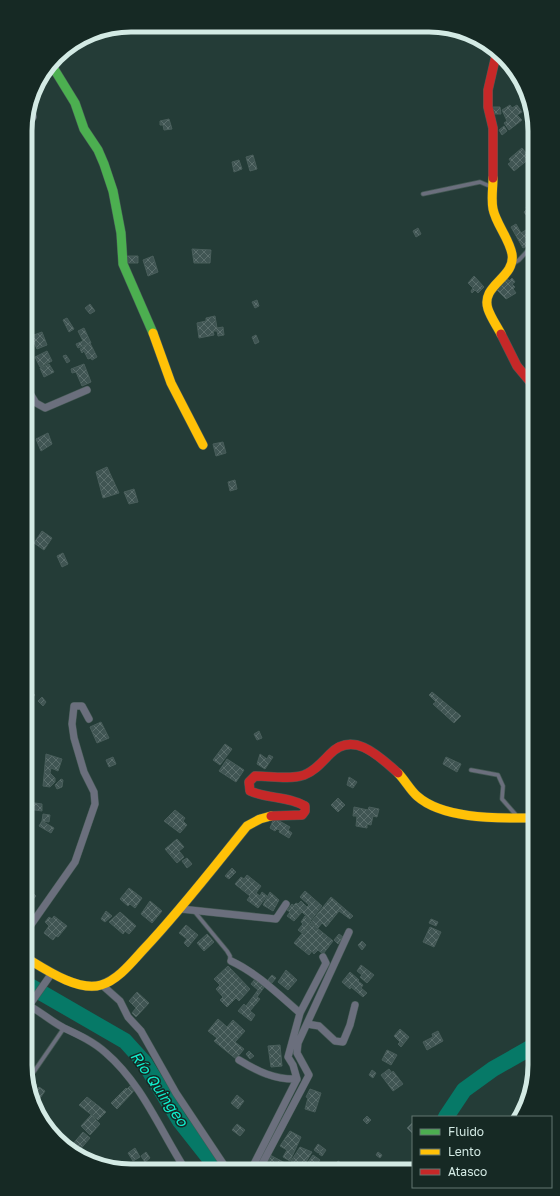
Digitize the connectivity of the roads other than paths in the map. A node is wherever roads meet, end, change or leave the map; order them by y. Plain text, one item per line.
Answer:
1 (496, 59) edge
2 (54, 69) edge
3 (493, 187) junction
4 (422, 194) dead end
5 (528, 250) edge
6 (511, 264) junction
7 (528, 379) edge
8 (87, 390) dead end
9 (32, 397) edge
10 (203, 445) dead end
11 (89, 719) dead end
12 (471, 770) dead end
13 (518, 818) junction
14 (528, 818) edge
15 (286, 904) dead end
16 (181, 909) junction
17 (193, 910) junction
18 (32, 923) edge
19 (348, 932) dead end
20 (322, 957) dead end
21 (32, 962) edge
22 (230, 962) joint
23 (49, 977) junction
24 (102, 985) junction
25 (32, 1001) edge
26 (355, 1005) dead end
27 (32, 1007) edge
28 (300, 1012) junction
29 (307, 1024) junction
30 (64, 1028) junction
31 (239, 1060) dead end
32 (33, 1073) dead end
33 (297, 1079) junction
34 (182, 1164) edge
35 (223, 1164) edge
36 (254, 1164) edge
37 (262, 1164) edge

1 - 3 street
2 - 10 street
3 - 4 lane
3 - 6 street
5 - 6 lane
6 - 7 street
8 - 9 street
11 - 18 street
12 - 13 lane
13 - 14 street
13 - 16 street
15 - 17 street
16 - 17 street
16 - 24 street
17 - 22 lane
19 - 29 street
20 - 28 street
21 - 23 street
22 - 28 street
23 - 24 street
23 - 25 street
24 - 35 street
26 - 29 street
27 - 30 street
28 - 33 street
29 - 37 street
30 - 32 lane
30 - 34 street
31 - 33 street
33 - 36 street

